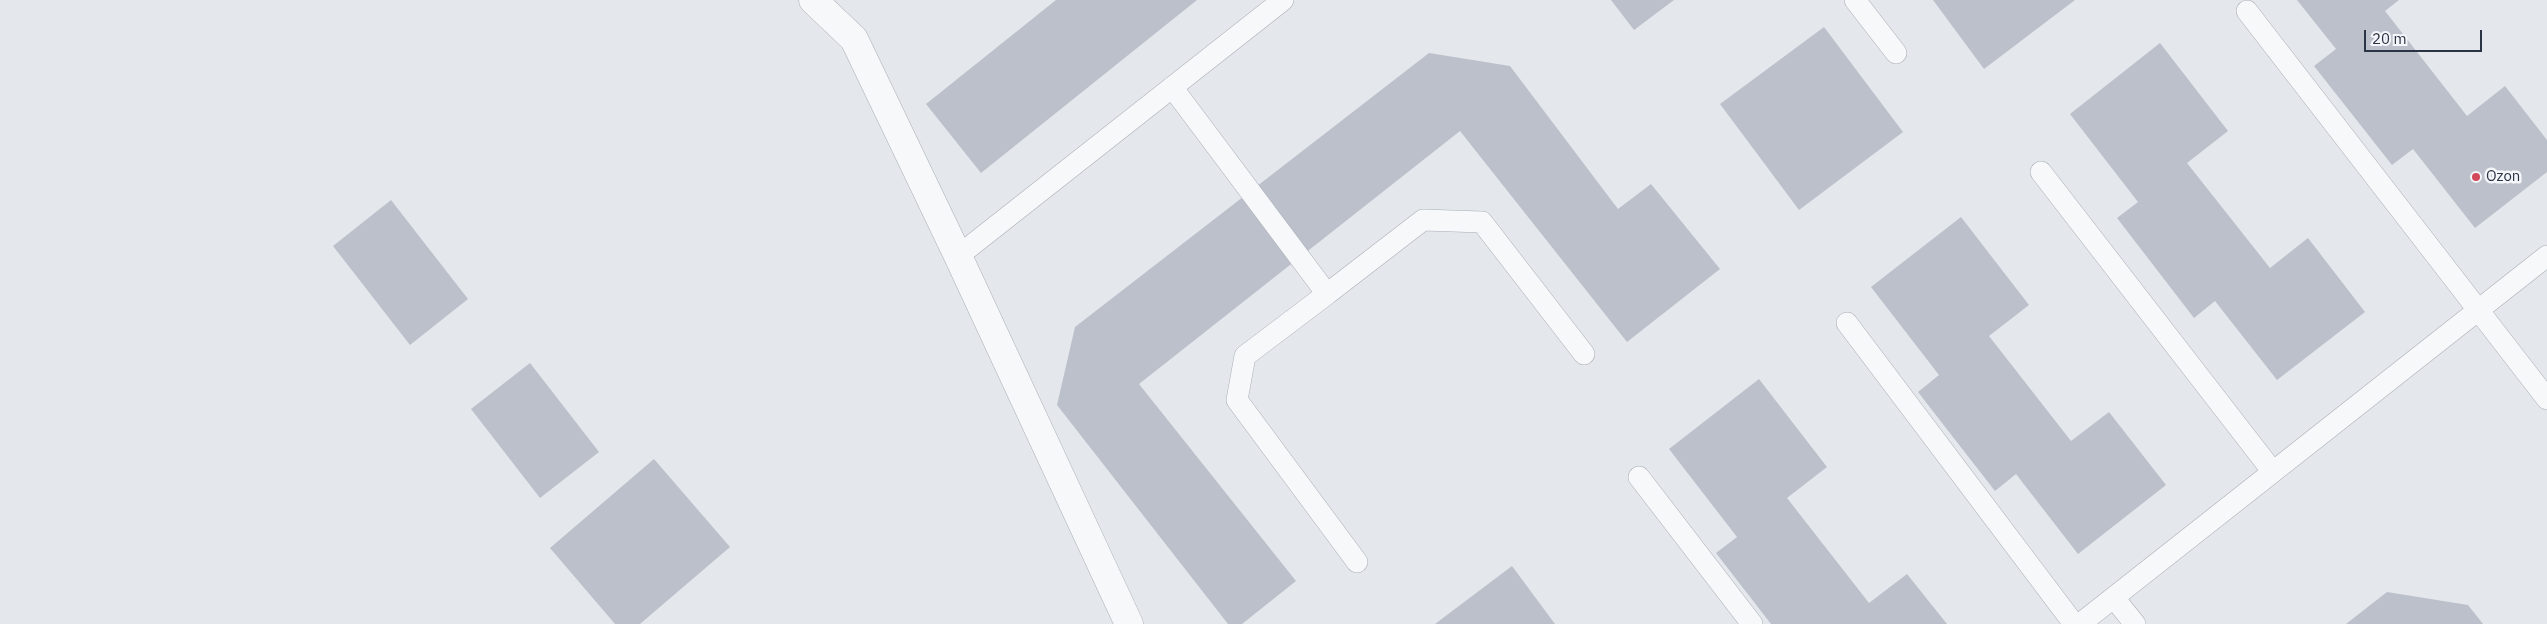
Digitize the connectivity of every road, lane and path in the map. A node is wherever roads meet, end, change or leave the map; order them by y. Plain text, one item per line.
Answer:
1 (813, 0) edge
2 (1283, 0) edge
3 (1855, 0) edge
4 (2247, 11) dead end
5 (1896, 54) dead end
6 (1172, 87) junction
7 (2041, 172) dead end
8 (958, 256) junction
9 (2547, 256) edge
10 (1327, 294) junction
11 (2478, 310) junction
12 (1846, 323) dead end
13 (1584, 354) dead end
14 (2547, 399) edge
15 (2273, 472) junction
16 (1639, 477) dead end
17 (1357, 562) dead end
18 (2114, 598) junction
19 (1129, 624) edge
20 (1752, 624) edge
21 (2074, 624) edge
22 (2080, 624) edge
23 (2135, 624) edge

1 - 8 street
2 - 6 lane
3 - 5 lane
4 - 11 lane
6 - 8 lane
6 - 10 lane
7 - 15 lane
8 - 19 street
9 - 11 lane
10 - 13 lane
10 - 17 lane
11 - 14 lane
11 - 15 lane
12 - 21 lane
15 - 18 lane
16 - 20 lane
18 - 22 lane
18 - 23 lane

